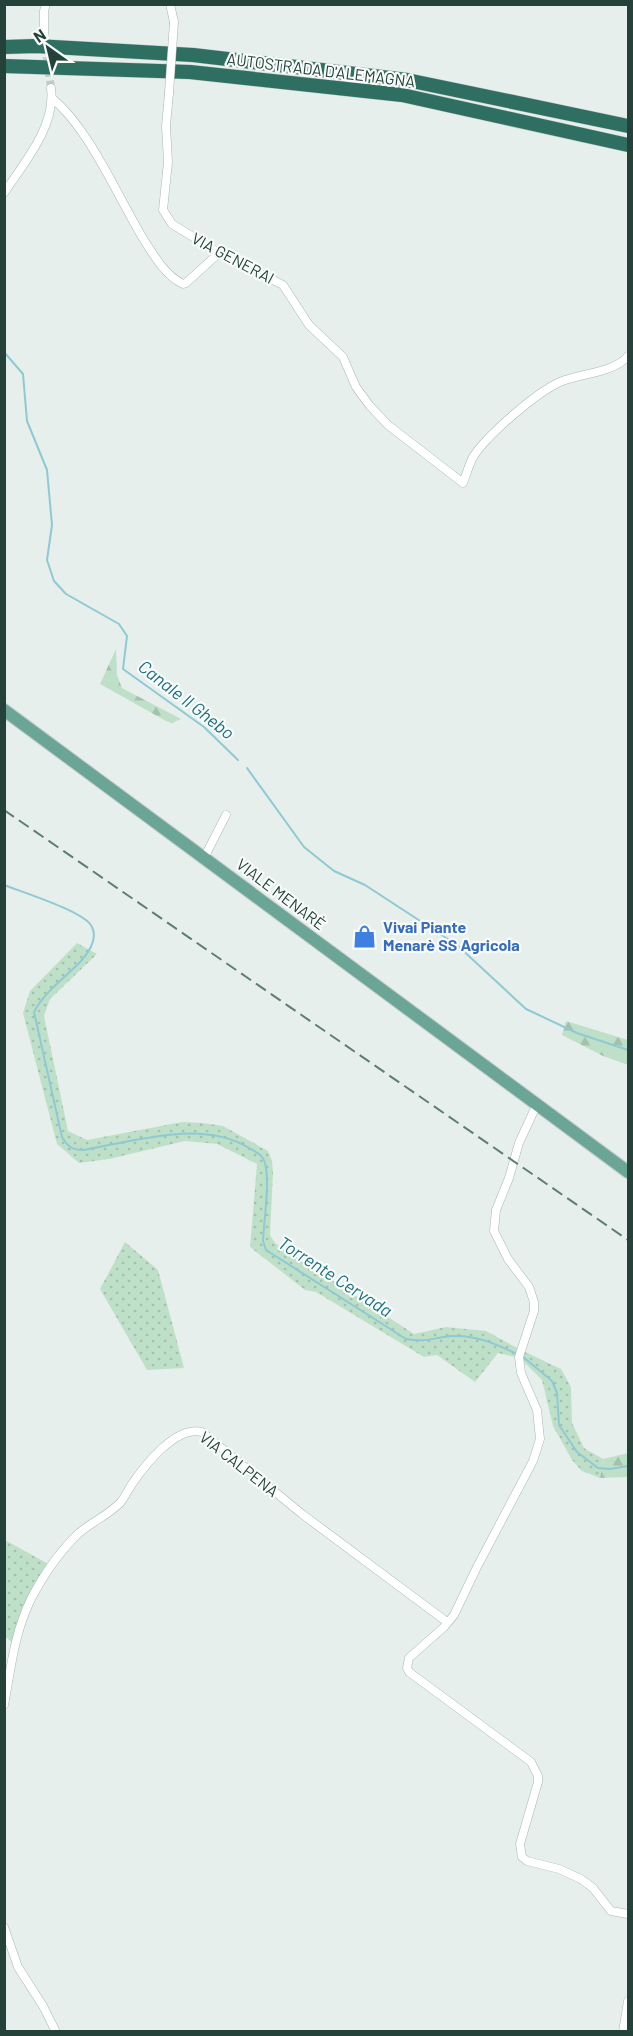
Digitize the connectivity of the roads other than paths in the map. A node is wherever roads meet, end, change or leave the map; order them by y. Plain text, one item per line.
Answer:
1 (46, 4) edge
2 (170, 4) edge
3 (44, 34) tunnel mouth
4 (4, 47) edge
5 (4, 66) edge
6 (51, 88) tunnel mouth
7 (52, 98) junction
8 (628, 126) edge
9 (628, 145) edge
10 (4, 193) edge
11 (219, 253) junction
12 (628, 356) edge
13 (4, 710) edge
14 (226, 815) dead end
15 (204, 858) junction
16 (537, 1104) junction
17 (628, 1172) edge
18 (447, 1622) junction
19 (4, 1705) edge
20 (628, 1914) edge
21 (4, 1927) edge
22 (628, 2001) edge
23 (56, 2031) edge
24 (623, 2031) edge

1 - 3 street
2 - 11 street, VIA GENERAI, bridge
4 - 8 highway, AUTOSTRADA D'ALEMAGNA
5 - 9 highway, AUTOSTRADA D'ALEMAGNA
6 - 7 street
7 - 10 street
7 - 11 street
11 - 12 street, VIA GENERAI
13 - 15 main road, VIALE MENARÈ
14 - 15 street
15 - 16 main road, VIALE MENARÈ
16 - 17 main road, VIALE MENARÈ
16 - 18 street
18 - 19 street, VIA CALPENA
18 - 20 street
21 - 23 street
22 - 24 street

